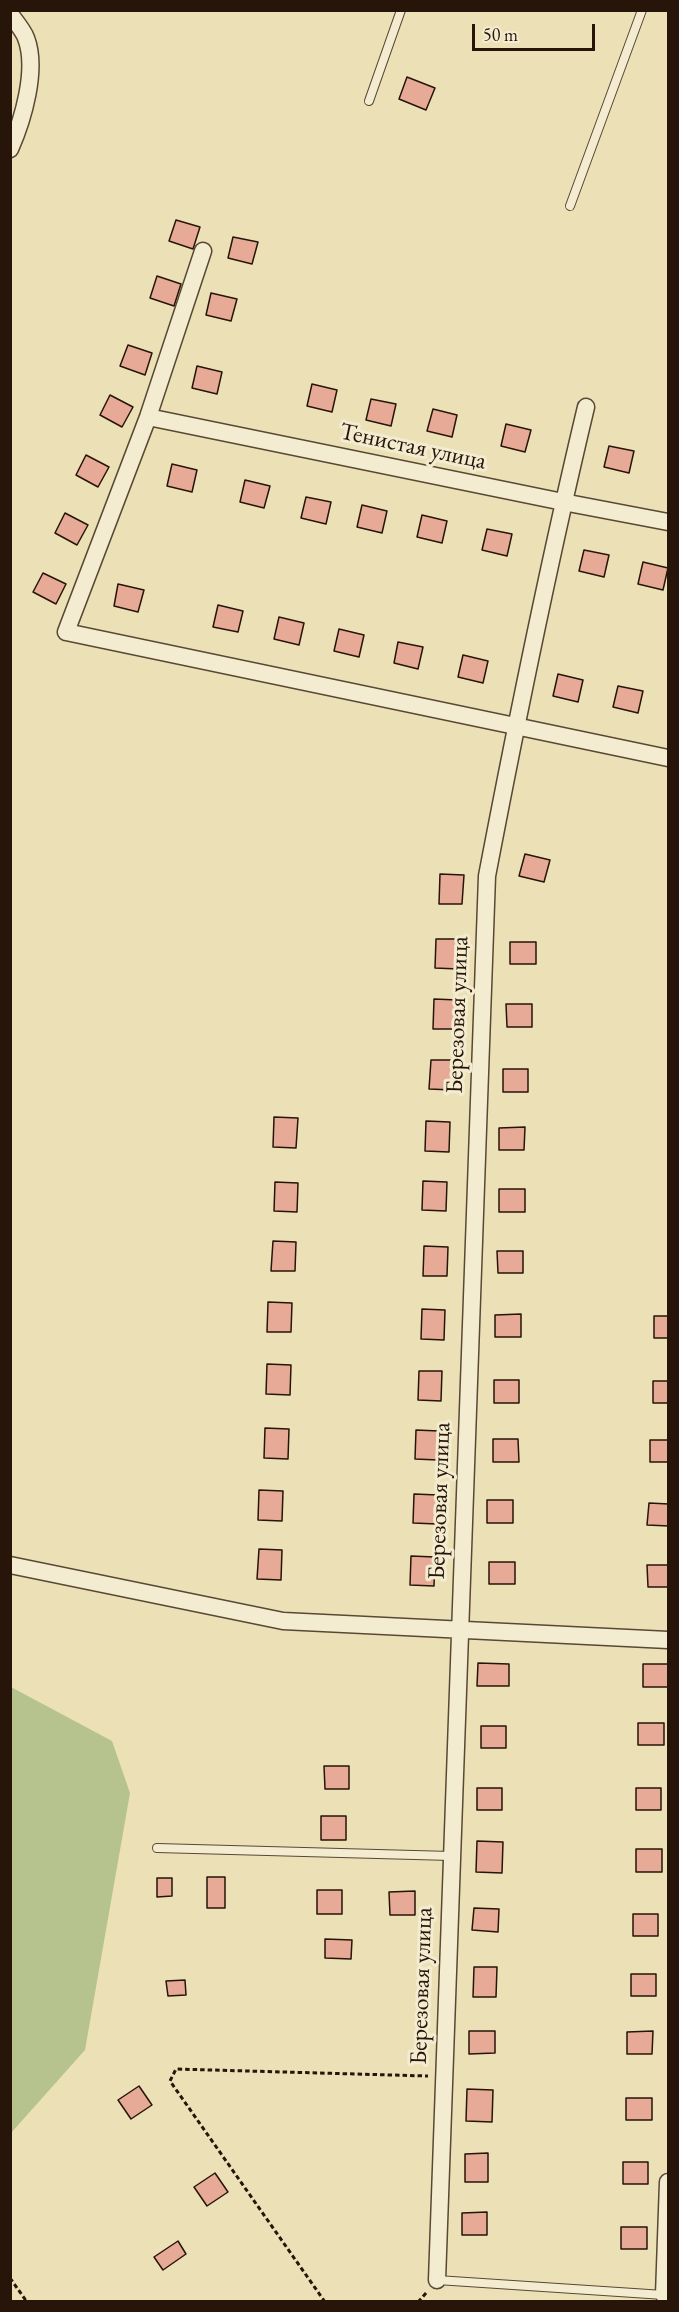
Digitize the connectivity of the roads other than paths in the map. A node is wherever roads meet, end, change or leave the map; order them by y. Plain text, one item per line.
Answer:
1 (401, 10) edge
2 (642, 10) edge
3 (10, 14) edge
4 (369, 101) dead end
5 (10, 149) edge
6 (570, 206) dead end
7 (203, 251) dead end
8 (586, 407) dead end
9 (148, 417) junction
10 (563, 502) junction
11 (669, 522) edge
12 (515, 726) junction
13 (669, 758) edge
14 (10, 1565) edge
15 (459, 1631) junction
16 (669, 1640) edge
17 (157, 1848) dead end
18 (451, 1856) junction
19 (669, 2182) edge
20 (437, 2280) joint
21 (664, 2295) joint

1 - 4 lane
2 - 6 lane
3 - 5 street
7 - 9 street
8 - 10 street, Березовая улица
9 - 10 street, Тенистая улица
9 - 12 street
10 - 11 street, Тенистая улица
10 - 12 street, Березовая улица
12 - 13 street
12 - 15 street, Березовая улица
14 - 15 street
15 - 16 street
15 - 18 street, Березовая улица
17 - 18 lane
18 - 20 street, Березовая улица
19 - 21 street
20 - 21 lane

